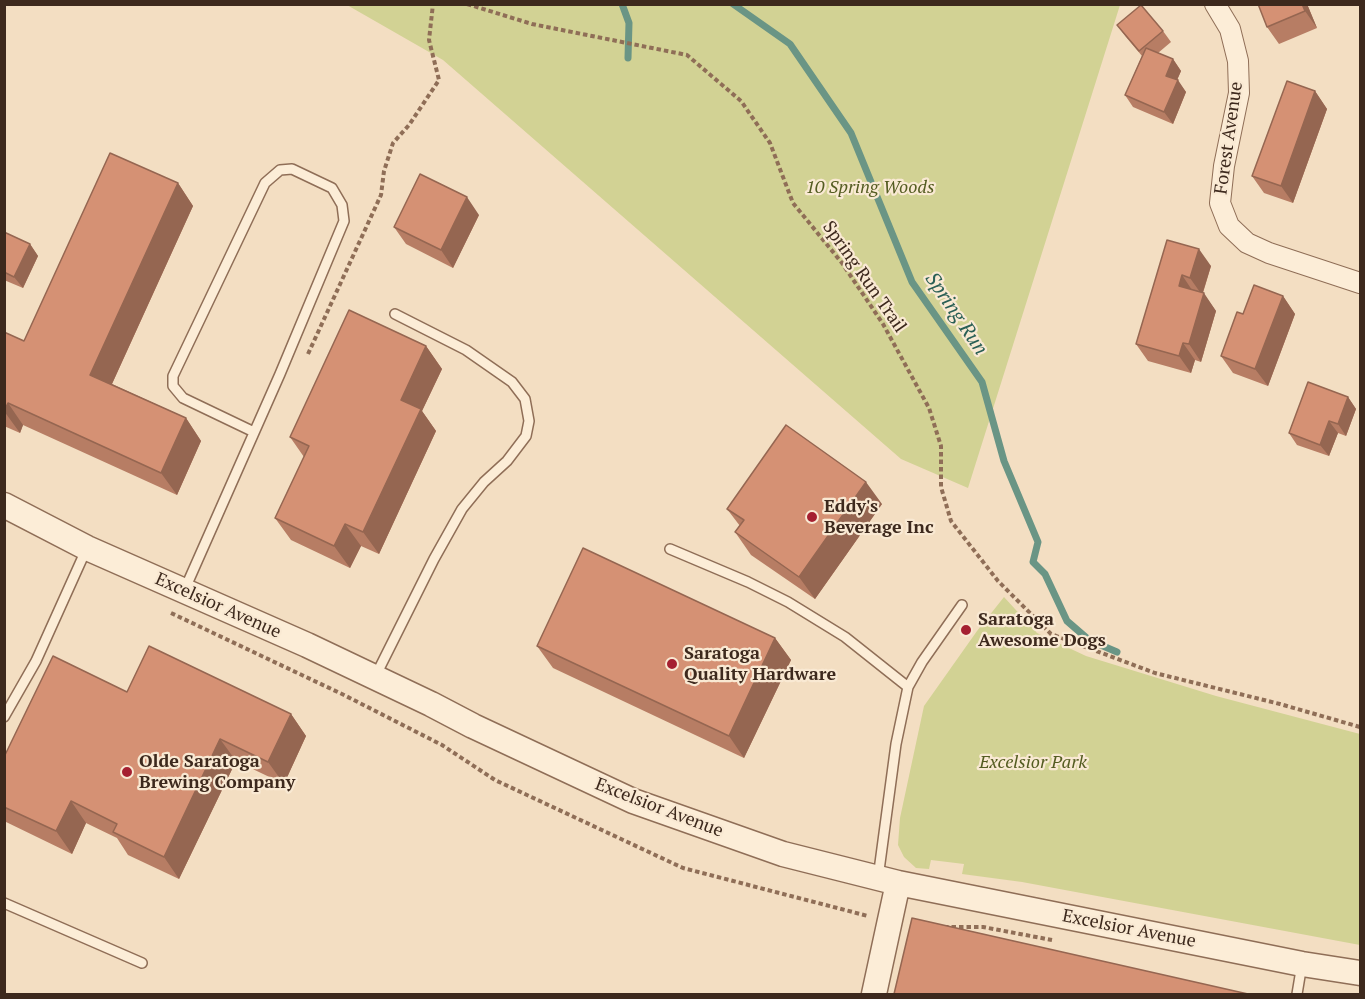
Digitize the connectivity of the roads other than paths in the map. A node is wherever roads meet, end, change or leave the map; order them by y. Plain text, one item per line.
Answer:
1 (1215, 4) edge
2 (1360, 283) edge
3 (395, 314) dead end
4 (254, 432) junction
5 (4, 505) edge
6 (87, 548) junction
7 (670, 549) dead end
8 (184, 591) junction
9 (962, 605) dead end
10 (375, 677) junction
11 (908, 687) junction
12 (4, 717) edge
13 (888, 880) junction
14 (4, 903) edge
15 (142, 963) dead end
16 (1302, 964) junction
17 (1360, 973) edge
18 (874, 994) edge
19 (1297, 994) edge

1 - 2 street, Forest Avenue
3 - 10 lane
4 - 4 lane
4 - 8 lane
5 - 6 street, Excelsior Avenue
6 - 8 street, Excelsior Avenue
6 - 12 lane
7 - 11 lane
8 - 10 street, Excelsior Avenue
9 - 11 lane
10 - 13 street, Excelsior Avenue
11 - 13 lane
13 - 16 street, Excelsior Avenue
13 - 18 street
14 - 15 lane
16 - 17 street, Excelsior Avenue
16 - 19 lane

